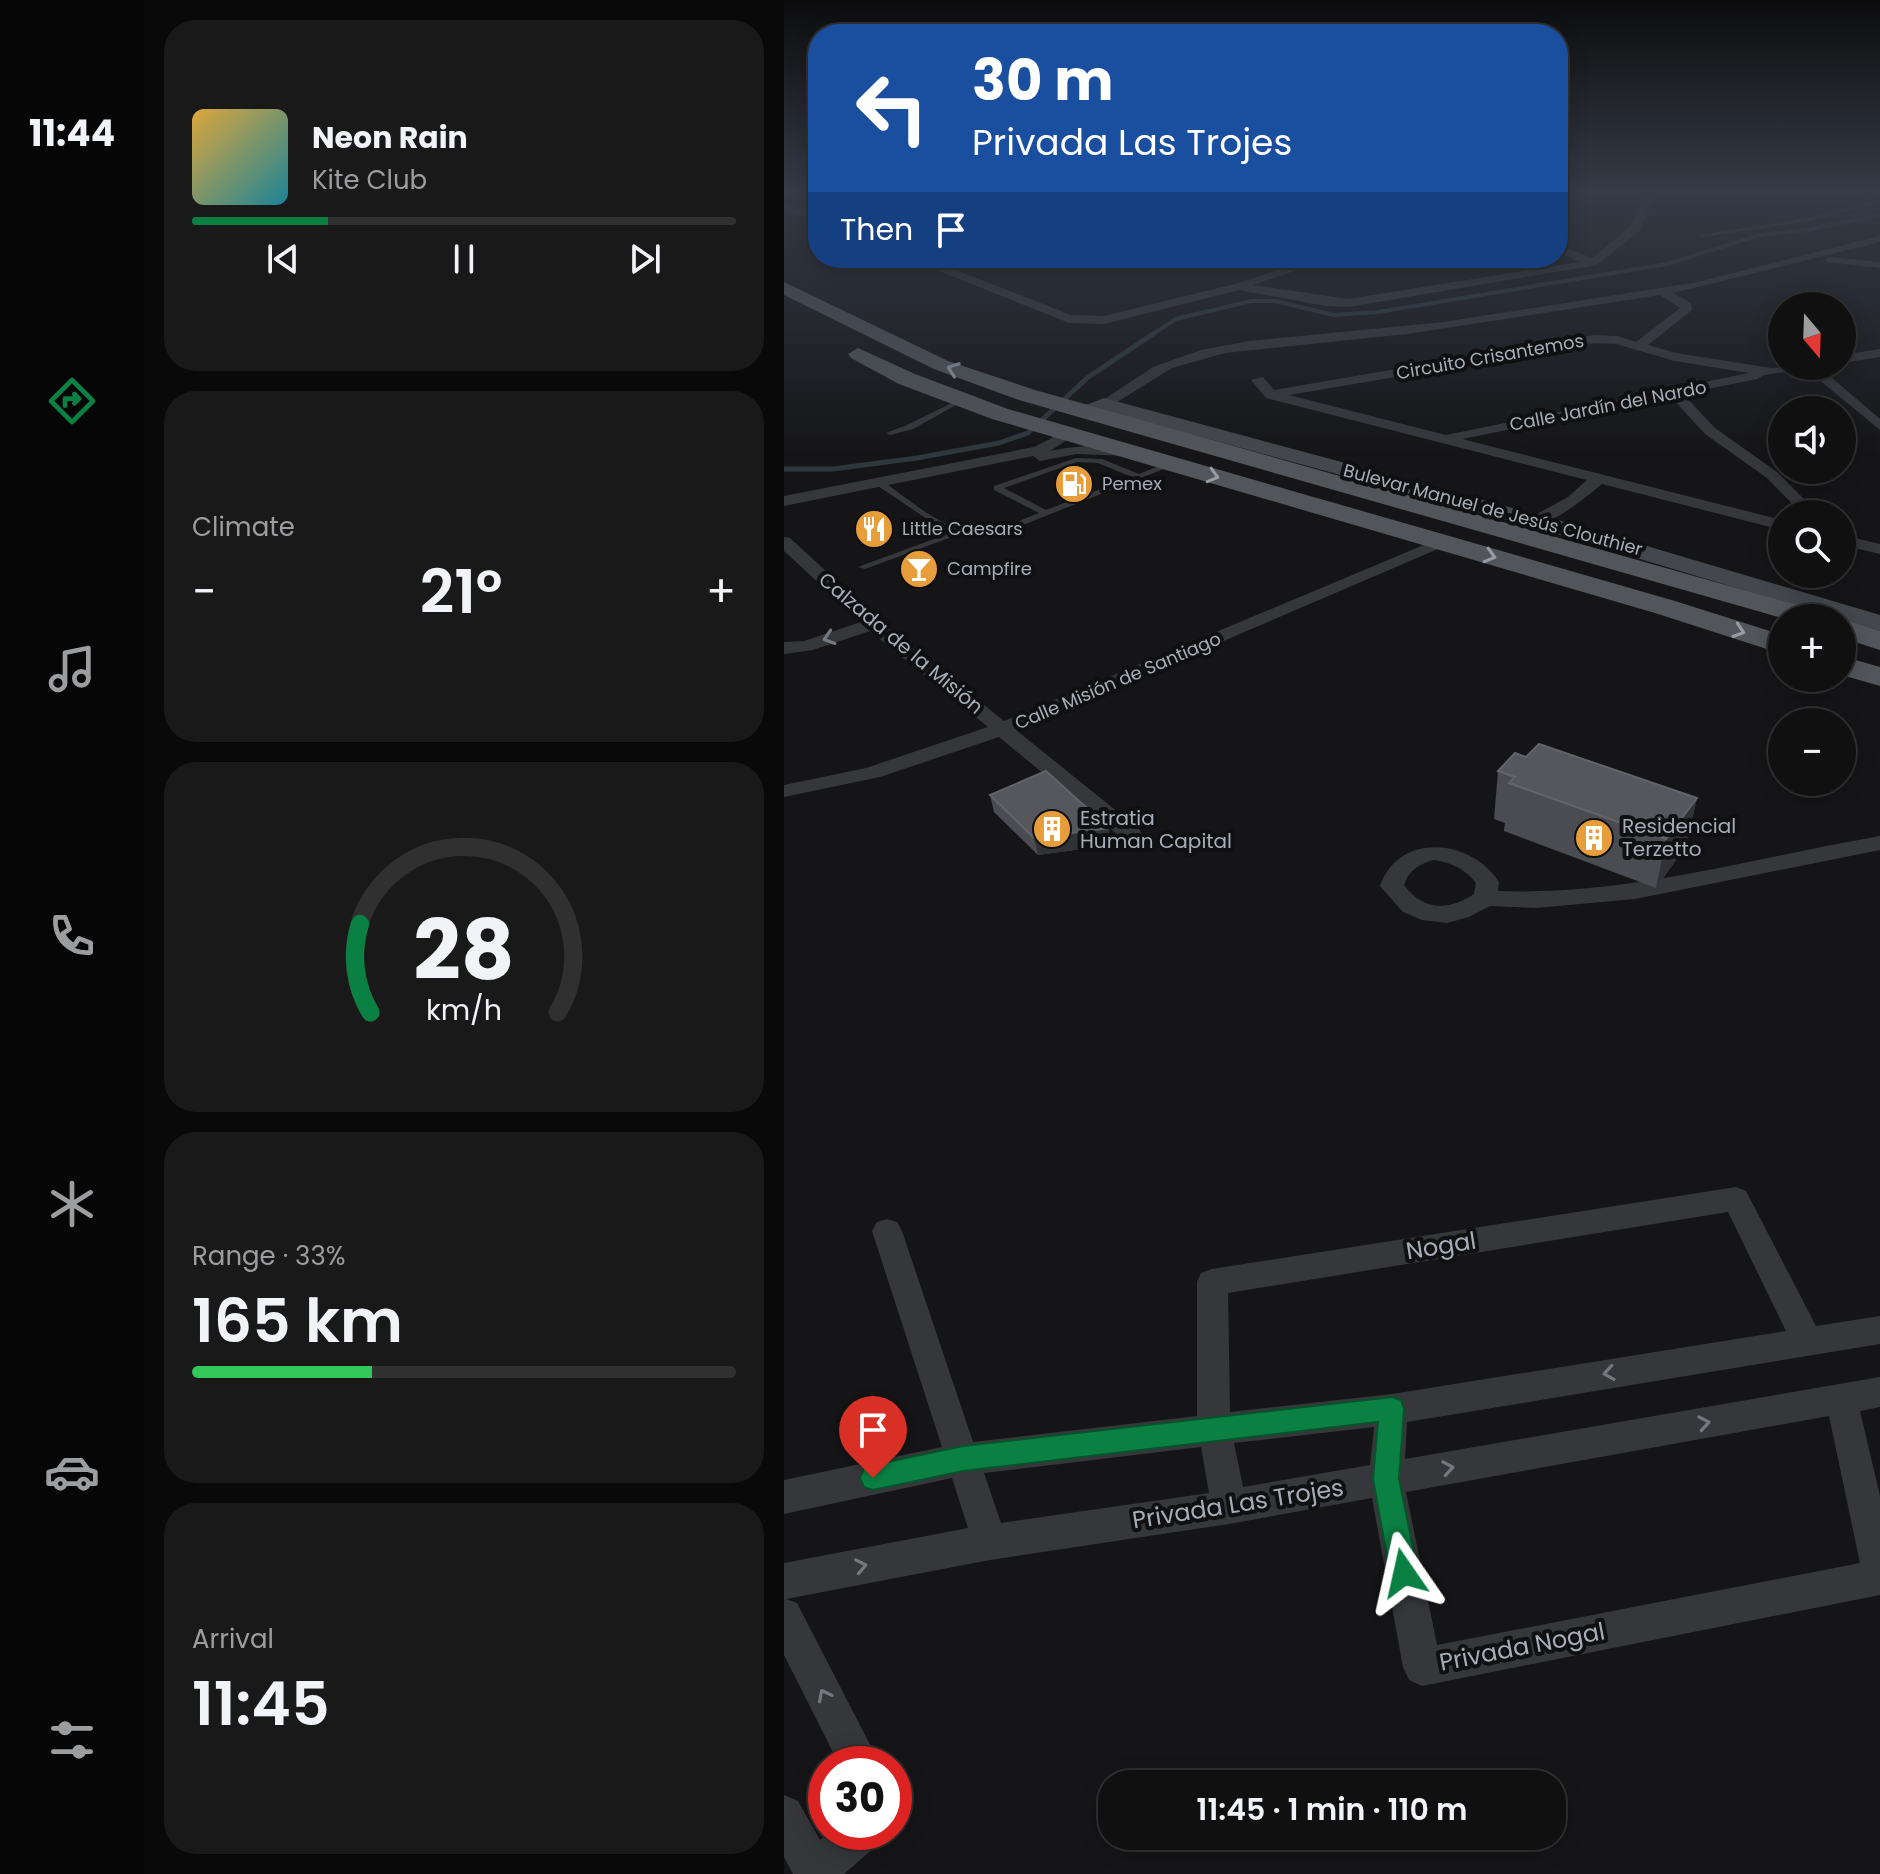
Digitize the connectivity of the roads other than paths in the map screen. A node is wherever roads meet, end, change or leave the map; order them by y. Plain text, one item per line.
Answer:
1 (970, 280) edge
2 (1256, 280) edge
3 (1486, 280) edge
4 (1713, 280) edge
5 (1239, 286) junction
6 (784, 288) edge
7 (1662, 291) junction
8 (839, 345) dead end
9 (1640, 345) junction
10 (1880, 353) edge
11 (1856, 357) edge
12 (1768, 372) edge
13 (1768, 373) edge
14 (1258, 380) dead end
15 (1826, 380) edge
16 (1674, 392) junction
17 (1271, 395) junction
18 (962, 400) junction
19 (1087, 407) junction
20 (1880, 426) edge
21 (1058, 431) junction
22 (890, 433) dead end
23 (1444, 439) junction
24 (1248, 457) junction
25 (1302, 458) junction
26 (1137, 465) junction
27 (1606, 480) junction
28 (881, 484) junction
29 (1797, 500) edge
30 (784, 501) edge
31 (1045, 513) junction
32 (1768, 521) edge
33 (1534, 522) junction
34 (1568, 530) junction
35 (957, 533) junction
36 (784, 542) edge
37 (1444, 543) junction
38 (1856, 543) edge
39 (1880, 549) edge
40 (862, 567) dead end
41 (1768, 605) edge
42 (1880, 623) edge
43 (873, 624) junction
44 (1856, 633) edge
45 (1768, 640) edge
46 (1880, 641) edge
47 (784, 648) edge
48 (1856, 669) edge
49 (1880, 677) edge
50 (1002, 730) junction
51 (784, 791) edge
52 (1131, 834) dead end
53 (1880, 843) edge
54 (1822, 852) junction
55 (1880, 858) edge
56 (1485, 898) dead end
57 (887, 1231) dead end
58 (1880, 1330) edge
59 (1807, 1341) junction
60 (1880, 1392) edge
61 (1841, 1398) junction
62 (1392, 1409) junction
63 (1214, 1427) junction
64 (963, 1459) junction
65 (1386, 1479) junction
66 (784, 1497) edge
67 (1229, 1507) junction
68 (990, 1542) junction
69 (1880, 1575) edge
70 (784, 1581) edge
71 (784, 1616) edge
72 (851, 1746) edge
73 (784, 1815) edge
74 (840, 1850) edge

1 - 5 street
2 - 5 street
3 - 5 street
4 - 7 street
19 -> 6 main road
7 - 9 street
7 - 19 street
8 - 18 main road
9 - 12 street, Circuito Crisantemos
9 - 17 street, Circuito Crisantemos
10 - 11 street
13 - 16 street, Calle Jardín del Nardo
14 - 17 street
15 - 20 street
16 - 23 street, Calle Jardín del Nardo
16 - 29 street
17 - 23 street
18 - 21 main road
18 - 22 lane
19 - 24 main road
19 - 25 street, Bulevar Manuel de Jesús Clouthier
21 - 26 main road
21 - 28 street
23 - 27 street
24 - 25 main road
24 - 41 main road
25 - 33 street, Bulevar Manuel de Jesús Clouthier
26 - 28 street
26 - 31 lane
26 - 31 lane
26 -> 37 main road
27 - 32 street
27 - 33 street
27 - 34 street
28 - 30 street
28 - 35 lane
31 - 35 lane
33 - 34 street, Bulevar Manuel de Jesús Clouthier
34 - 42 street, Bulevar Manuel de Jesús Clouthier
35 - 40 lane
36 - 43 street, Calzada de la Misión
37 -> 45 main road
37 - 50 street, Calle Misión de Santiago
38 - 39 street
43 -> 47 street
43 - 50 street, Calzada de la Misión
44 - 46 main road
48 - 49 main road
50 - 51 street, Calle Misión de Santiago
50 - 52 street, Calzada de la Misión
53 - 54 street
54 - 55 street
54 - 56 street
57 - 64 street
58 - 59 street
59 -> 62 street
59 - 63 street, Nogal
60 - 61 street, Privada Las Trojes
65 -> 61 street, Privada Las Trojes
61 - 69 street, Privada Nogal
62 - 63 street
62 - 65 street, Privada Nogal
63 - 64 street
63 - 67 street, Nogal
64 - 66 street
64 - 68 street
65 - 67 street, Privada Las Trojes
65 - 69 street, Privada Nogal
67 - 68 street, Privada Las Trojes
70 -> 68 street, Privada Las Trojes
72 -> 71 street
73 - 74 street

